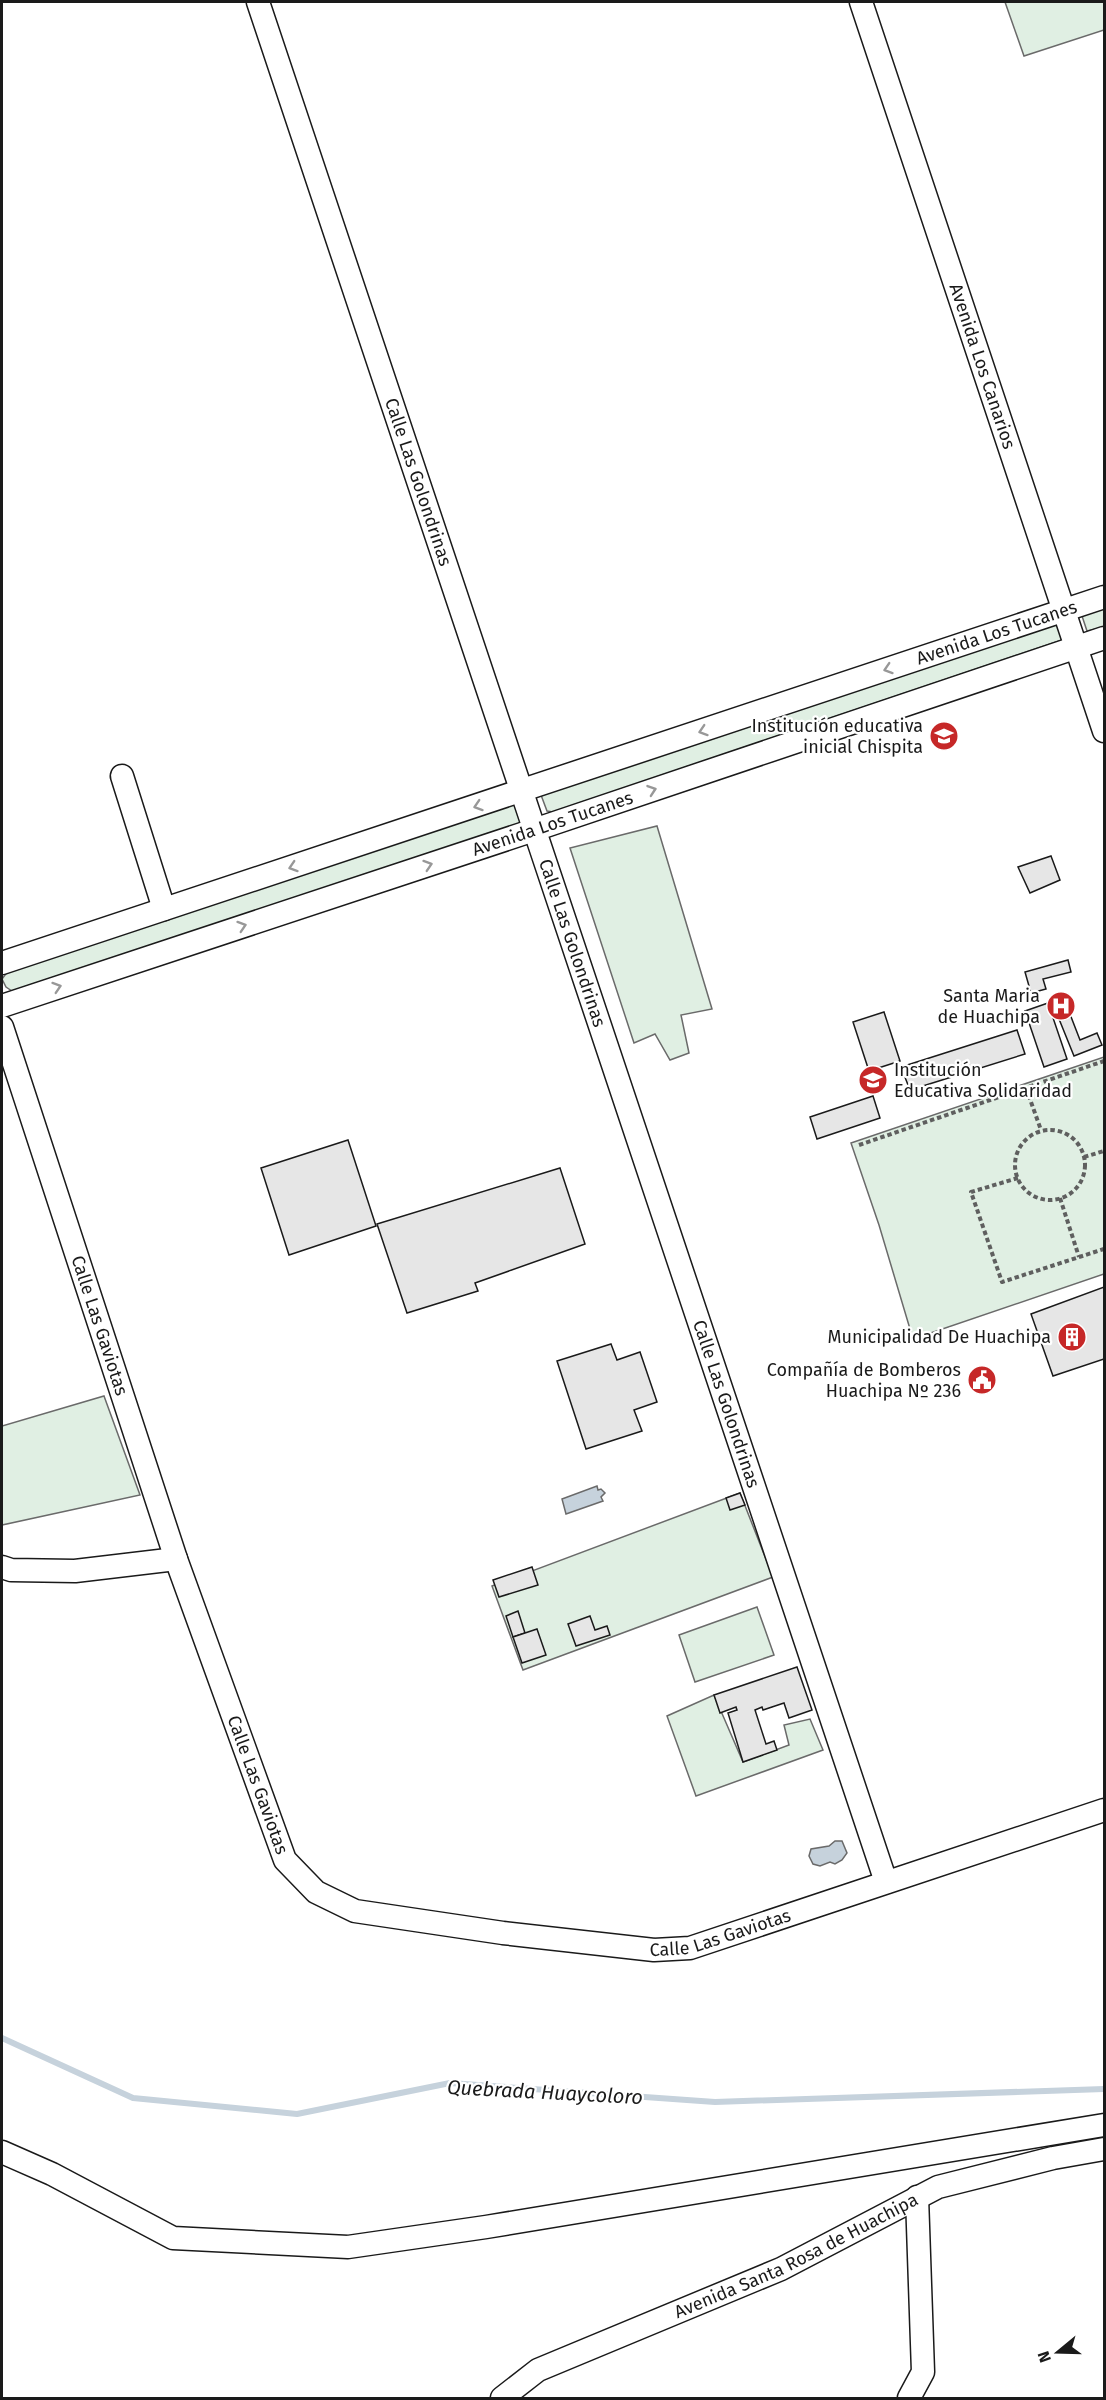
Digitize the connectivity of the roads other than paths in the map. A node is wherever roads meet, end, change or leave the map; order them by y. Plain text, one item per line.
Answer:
1 (258, 2) edge
2 (861, 2) edge
3 (1104, 597) edge
4 (1063, 611) junction
5 (1104, 638) edge
6 (1077, 648) junction
7 (1104, 731) edge
8 (122, 776) dead end
9 (522, 791) junction
10 (534, 830) junction
11 (164, 909) junction
12 (2, 963) edge
13 (2, 1005) edge
14 (2, 1027) edge
15 (176, 1559) junction
16 (2, 1567) edge
17 (1104, 1810) edge
18 (886, 1882) junction
19 (1104, 2124) edge
20 (1104, 2149) edge
21 (2, 2152) edge
22 (917, 2197) junction
23 (502, 2398) edge
24 (909, 2398) edge

1 - 9 street, Calle Las Golondrinas
2 - 4 street, Avenida Los Canarios
3 - 4 street, Avenida Los Tucanes
4 - 6 street, Avenida Los Canarios
4 -> 9 street, Avenida Los Tucanes
5 - 6 street, Avenida Los Tucanes
6 - 7 street, Avenida Los Canarios
10 -> 6 street, Avenida Los Tucanes
8 - 11 street
9 - 10 street, Calle Las Golondrinas
9 -> 11 street, Avenida Los Tucanes
13 -> 10 street, Avenida Los Tucanes
10 - 18 street, Calle Las Golondrinas
11 - 12 street, Avenida Los Tucanes
14 - 15 street, Calle Las Gaviotas
15 - 16 street
15 - 18 street, Calle Las Gaviotas
17 - 18 street, Calle Las Gaviotas
19 - 21 street
20 - 22 street, Avenida Santa Rosa de Huachipa
22 - 23 street, Avenida Santa Rosa de Huachipa
22 - 24 street

